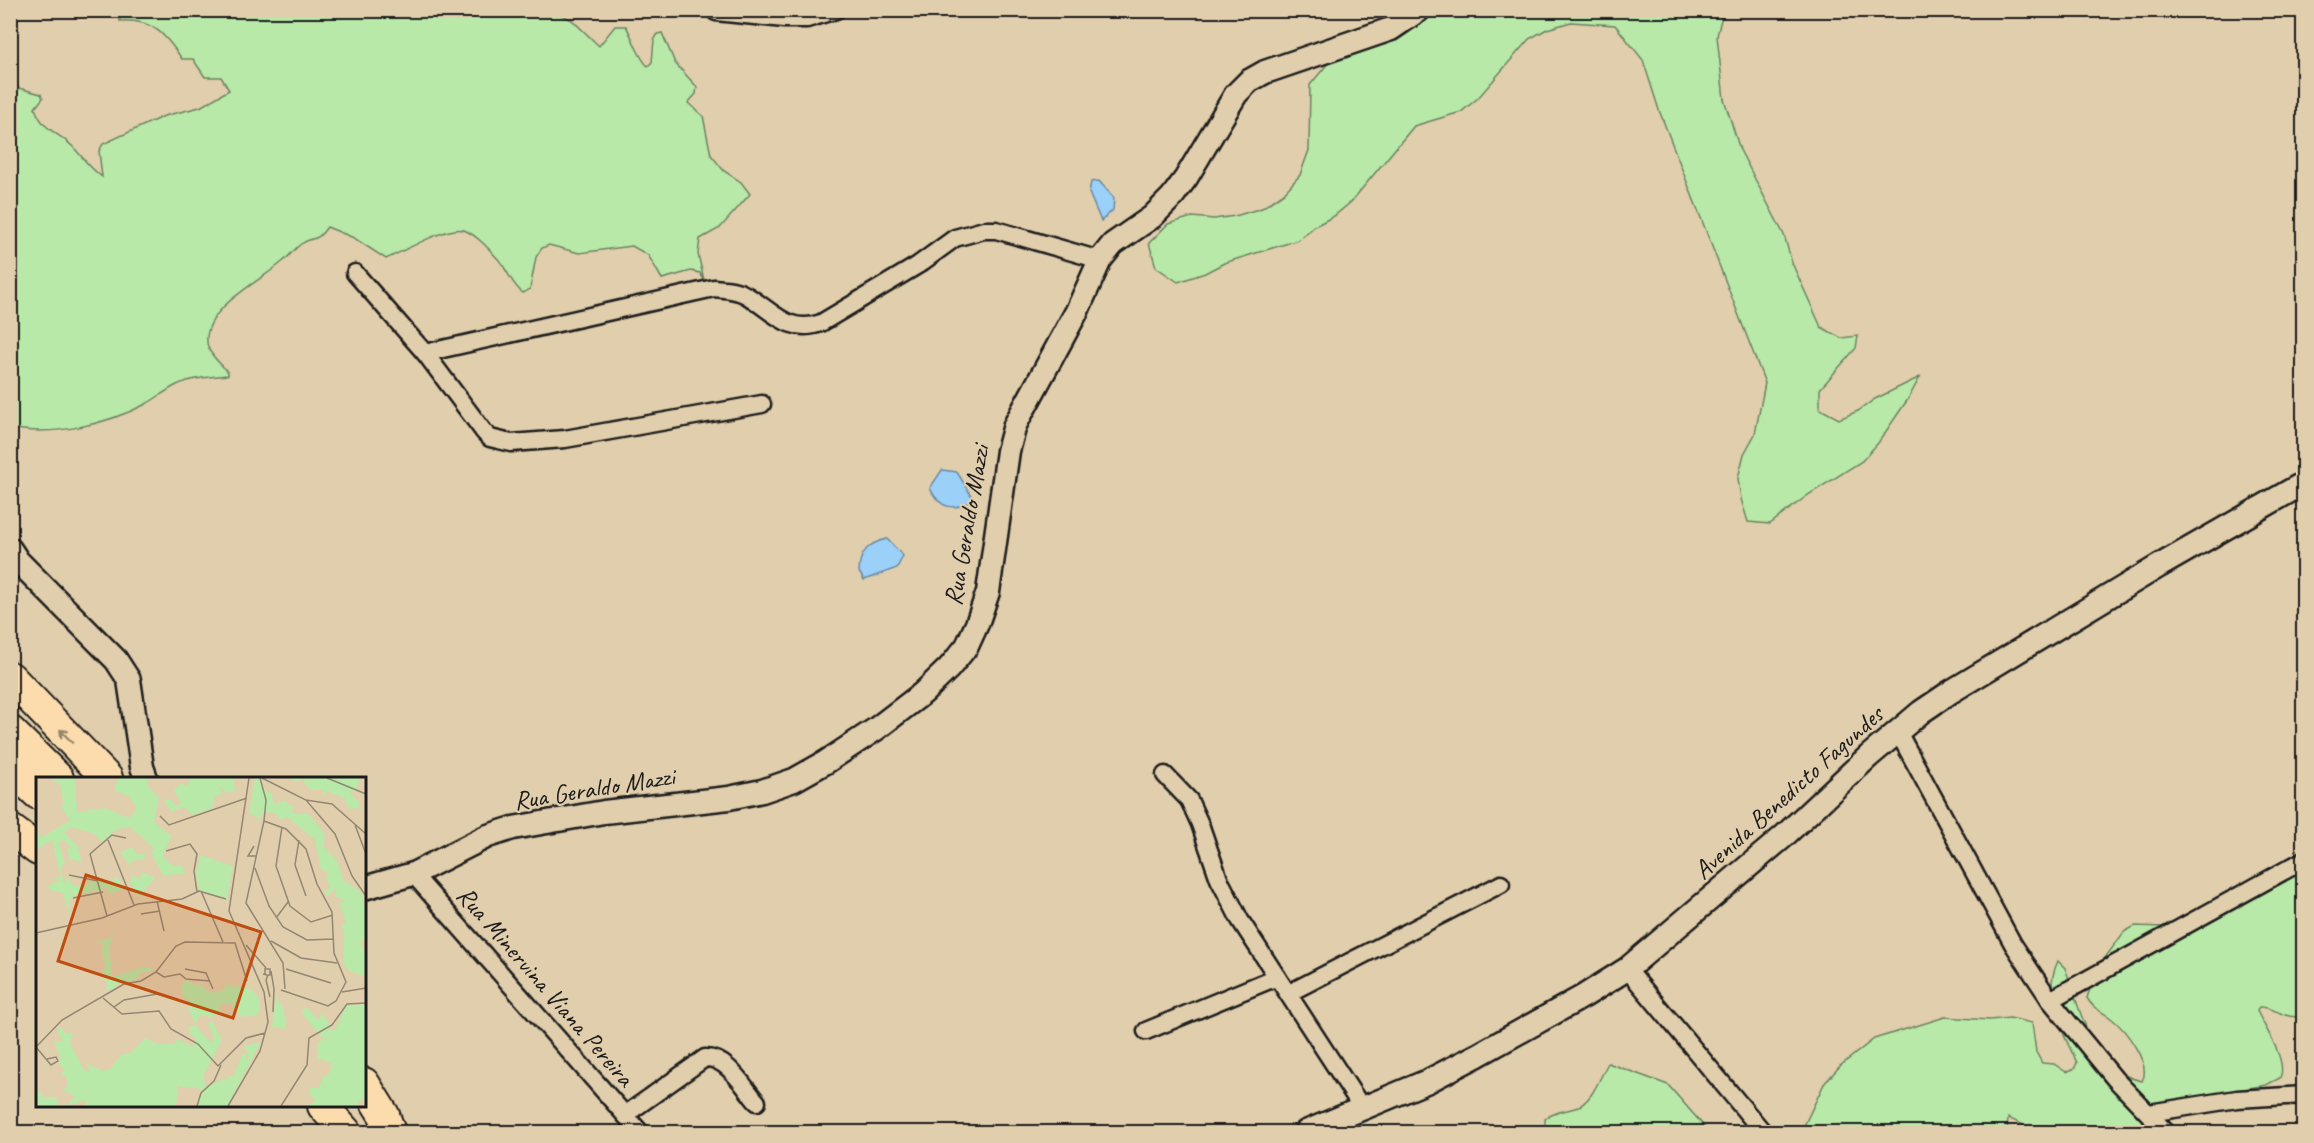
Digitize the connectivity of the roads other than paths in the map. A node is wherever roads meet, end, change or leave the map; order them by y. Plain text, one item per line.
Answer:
1 (836, 10) edge
2 (1419, 10) edge
3 (716, 12) edge
4 (1100, 260) junction
5 (355, 273) dead end
6 (425, 353) junction
7 (762, 404) dead end
8 (2304, 483) edge
9 (13, 555) edge
10 (10, 677) edge
11 (10, 731) edge
12 (1898, 732) junction
13 (10, 767) edge
14 (1165, 776) dead end
15 (57, 777) edge
16 (106, 777) edge
17 (146, 777) edge
18 (36, 792) edge
19 (10, 829) edge
20 (36, 848) edge
21 (2304, 860) edge
22 (413, 874) junction
23 (1501, 884) dead end
24 (366, 887) edge
25 (1627, 969) junction
26 (1277, 977) junction
27 (1289, 993) junction
28 (2049, 1000) junction
29 (1146, 1031) dead end
30 (366, 1086) edge
31 (2304, 1095) edge
32 (757, 1102) dead end
33 (324, 1107) edge
34 (340, 1107) edge
35 (363, 1107) edge
36 (1363, 1109) junction
37 (2149, 1113) junction
38 (625, 1115) junction
39 (346, 1132) edge
40 (359, 1132) edge
41 (382, 1132) edge
42 (390, 1132) edge
43 (640, 1132) edge
44 (1306, 1132) edge
45 (1763, 1132) edge
46 (2166, 1132) edge

1 - 3 street
2 - 4 street, Rua Geraldo Mazzi
4 - 6 street
4 - 22 street, Rua Geraldo Mazzi
5 - 6 street
6 - 7 street
8 - 12 street, Avenida Benedicto Fagundes
9 - 17 street
16 -> 10 highway
11 - 15 highway
12 - 25 street, Avenida Benedicto Fagundes
12 - 28 street
13 - 18 highway
14 - 26 street
19 - 20 highway
21 - 28 street
22 - 24 street, Rua Geraldo Mazzi
22 - 38 street, Rua Minervina Viana Pereira
23 - 27 street
25 - 36 street, Avenida Benedicto Fagundes
25 - 45 street
26 - 27 street
26 - 29 street
27 - 36 street
28 - 37 street
30 - 42 highway
31 - 37 street
32 - 38 street
33 - 39 highway
34 - 40 highway
35 - 41 highway
36 - 44 street, Avenida Benedicto Fagundes
37 - 46 street
38 - 43 street, Rua Minervina Viana Pereira

